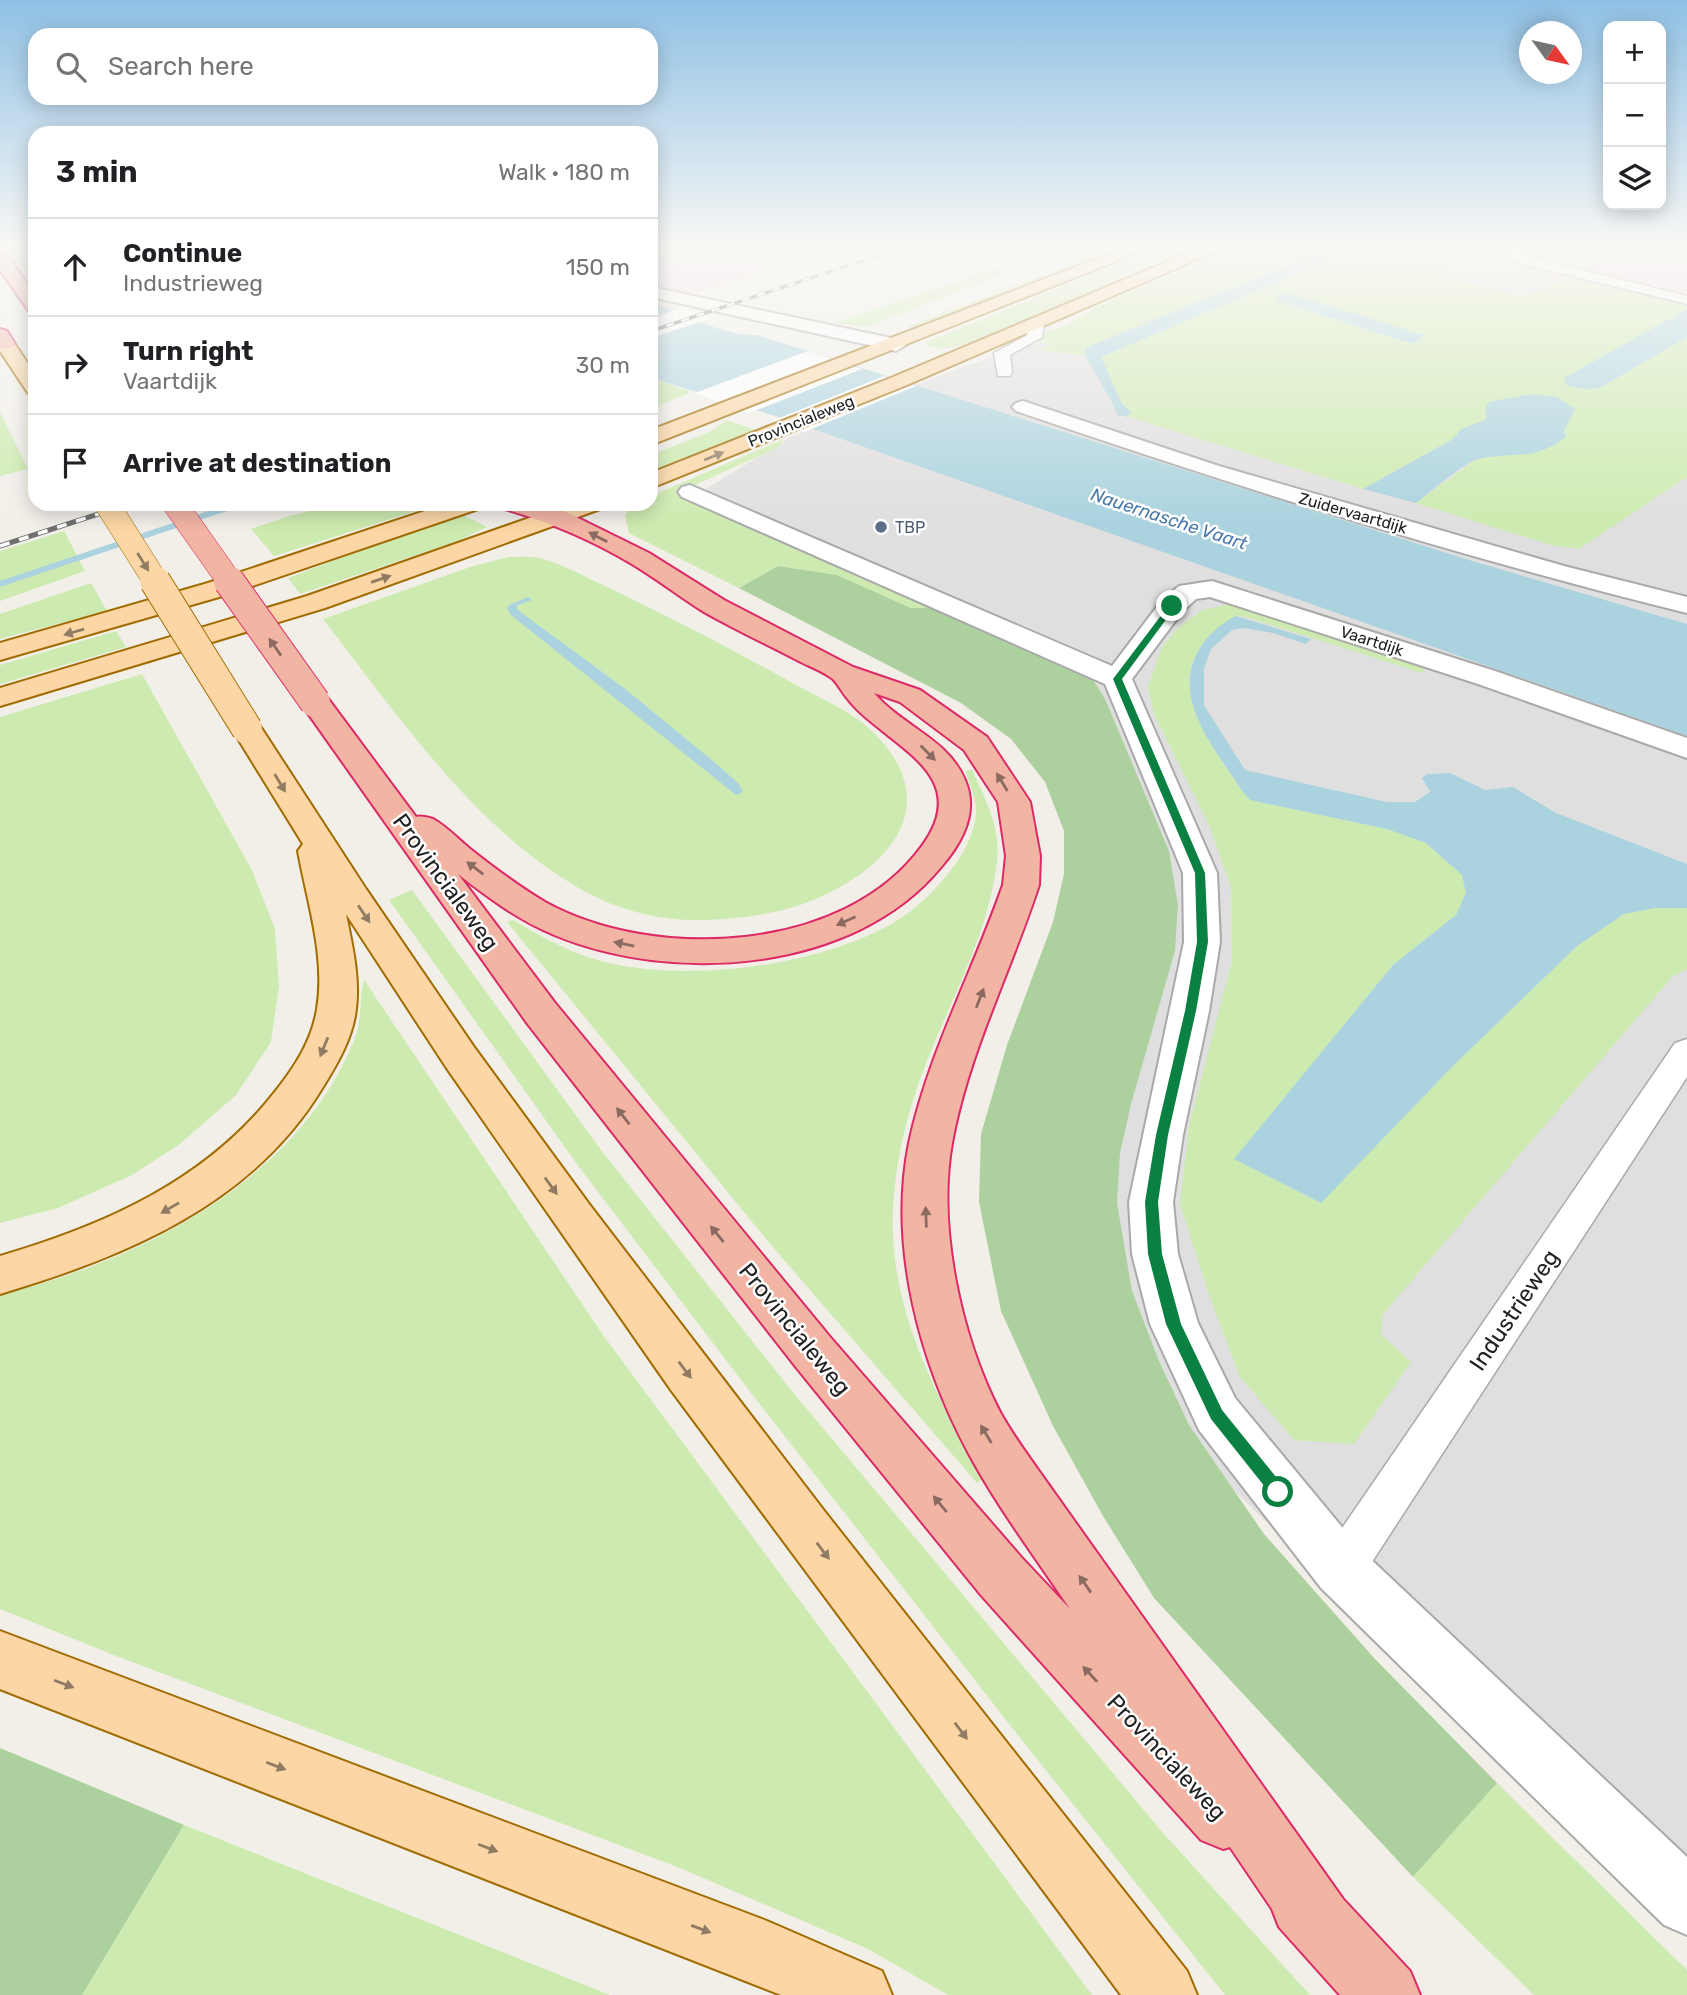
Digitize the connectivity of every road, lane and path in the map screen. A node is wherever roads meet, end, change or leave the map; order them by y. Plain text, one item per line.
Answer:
1 (864, 338) edge
2 (913, 338) edge
3 (1002, 338) edge
4 (1032, 338) edge
5 (3, 340) edge
6 (896, 345) junction
7 (1004, 373) dead end
8 (28, 378) edge
9 (1023, 407) dead end
10 (658, 435) edge
11 (658, 478) edge
12 (690, 492) dead end
13 (111, 511) edge
14 (180, 511) edge
15 (449, 511) edge
16 (503, 511) edge
17 (537, 511) edge
18 (573, 511) edge
19 (557, 517) junction
20 (521, 530) junction
21 (557, 547) dead end
22 (618, 574) dead end
23 (1687, 605) edge
24 (714, 606) junction
25 (0, 652) edge
26 (843, 673) junction
27 (1123, 692) junction
28 (0, 697) edge
29 (1687, 749) edge
30 (388, 802) junction
31 (313, 837) junction
32 (1687, 1051) edge
33 (0, 1275) edge
34 (1341, 1569) junction
35 (0, 1660) edge
36 (1687, 1902) edge
37 (1319, 1922) junction
38 (858, 1995) edge
39 (1163, 1995) edge
40 (1386, 1995) edge

1 - 6 street
2 - 6 main road, Provincialeweg
11 -> 3 main road, Provincialeweg
4 - 7 lane
5 - 8 main road
6 - 10 main road, Provincialeweg
9 - 23 street, Zuidervaartdijk
12 - 27 street
13 -> 31 main road, bridge
30 -> 14 highway, Provincialeweg, bridge
15 -> 25 main road
16 - 20 highway
17 - 19 highway
18 - 19 main road
19 - 20 main road
24 -> 19 highway
20 - 21 highway
28 -> 20 main road
22 - 24 highway
24 - 26 highway
26 -> 30 highway
37 -> 26 highway
27 - 29 street, Vaartdijk
27 - 34 street
37 -> 30 highway, Provincialeweg
31 -> 33 main road
31 -> 39 main road
32 - 34 lane, Industrieweg
34 - 36 street
35 -> 38 main road
37 - 40 highway, Provincialeweg

